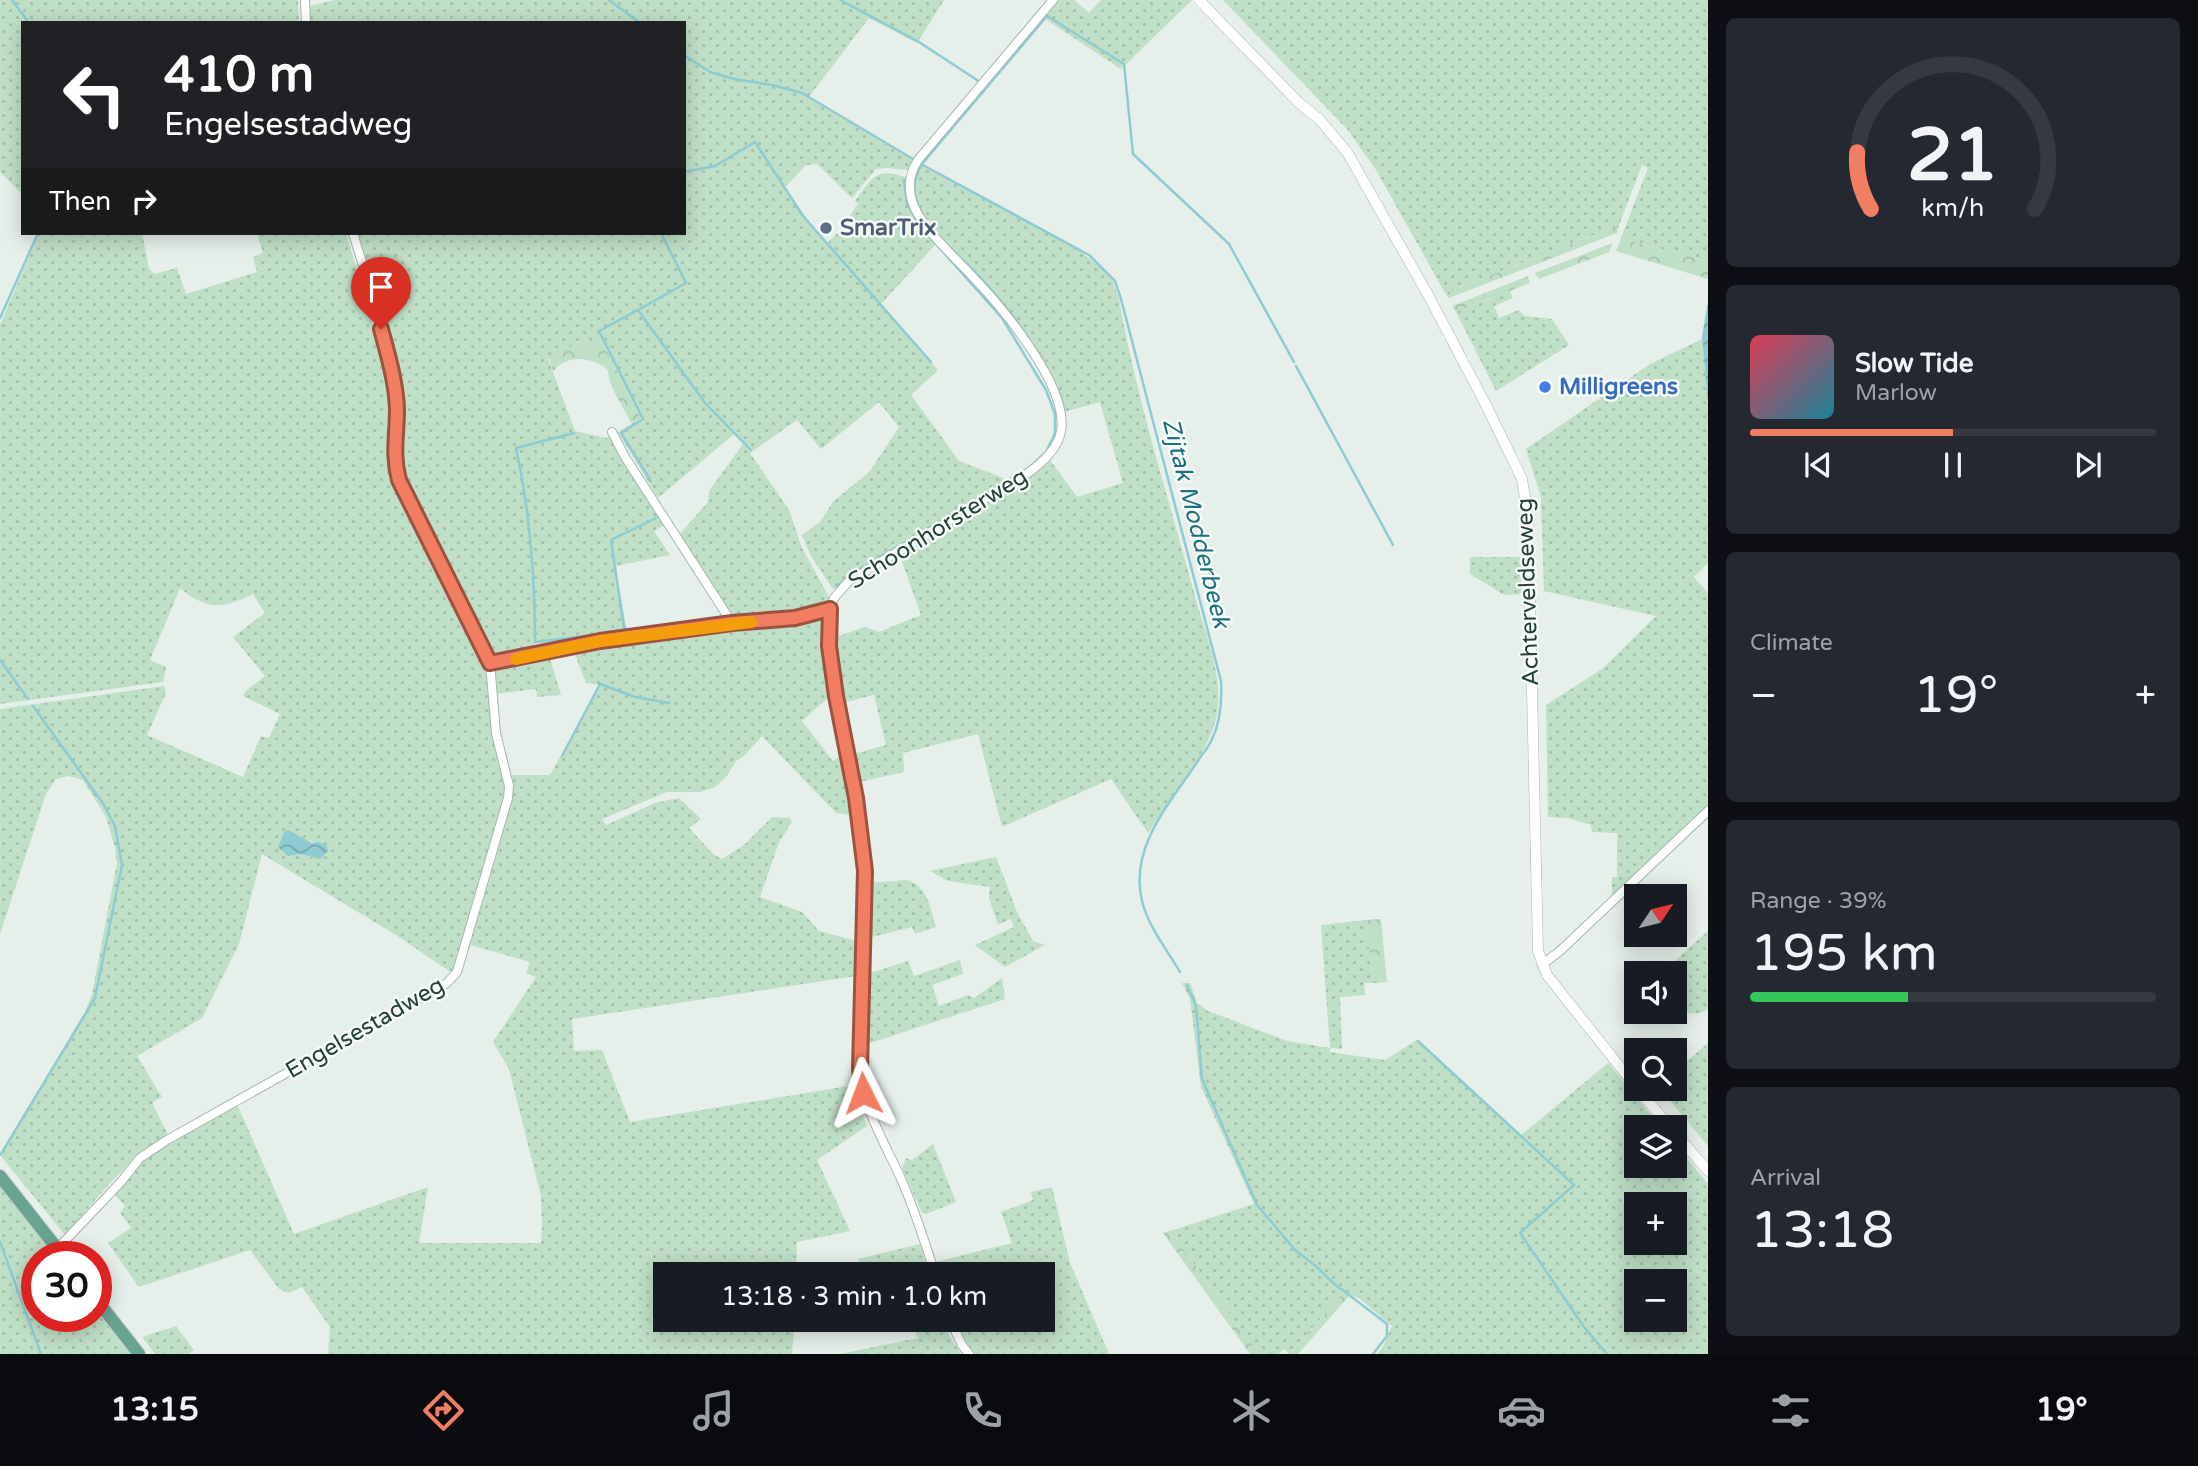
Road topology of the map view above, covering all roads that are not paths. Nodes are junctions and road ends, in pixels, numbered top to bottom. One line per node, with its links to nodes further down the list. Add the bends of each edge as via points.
1 (304, 0): 4 (street)
2 (1053, 0): 7 (street, Schoonhorsterweg, via 919,160 910,188 925,225 999,304 1043,370 1062,417 1058,440 1028,473 849,581)
3 (1199, 0): 11 (street, Achterveldseweg, via 1347,152 1427,293 1522,479 1528,516 1538,951)
4 (306, 21)
5 (354, 235): 9 (street, Engelsestadweg, via 395,387 394,460 399,480)
6 (612, 432): 8 (street)
7 (830, 609): 8 (street, via 795,618); 20 (street, Schoonhorsterweg, via 829,646 865,871 863,1093 919,1221)
8 (732, 623): 9 (street, via 600,641)
9 (490, 663): 19 (street, Engelsestadweg, via 508,798 457,972 447,983 140,1158)
10 (1708, 811): 11 (street)
11 (1542, 965): 12 (street, Achterveldseweg)
12 (1624, 1072)
13 (1648, 1101): 14 (street, Achterveldseweg)
14 (1660, 1115)
15 (1687, 1147): 16 (street)
16 (1708, 1171)
17 (0, 1177): 18 (main road)
18 (51, 1241)
19 (70, 1241)
20 (931, 1262)
21 (112, 1319): 23 (main road)
22 (956, 1332): 24 (street)
23 (139, 1354)
24 (970, 1354)

